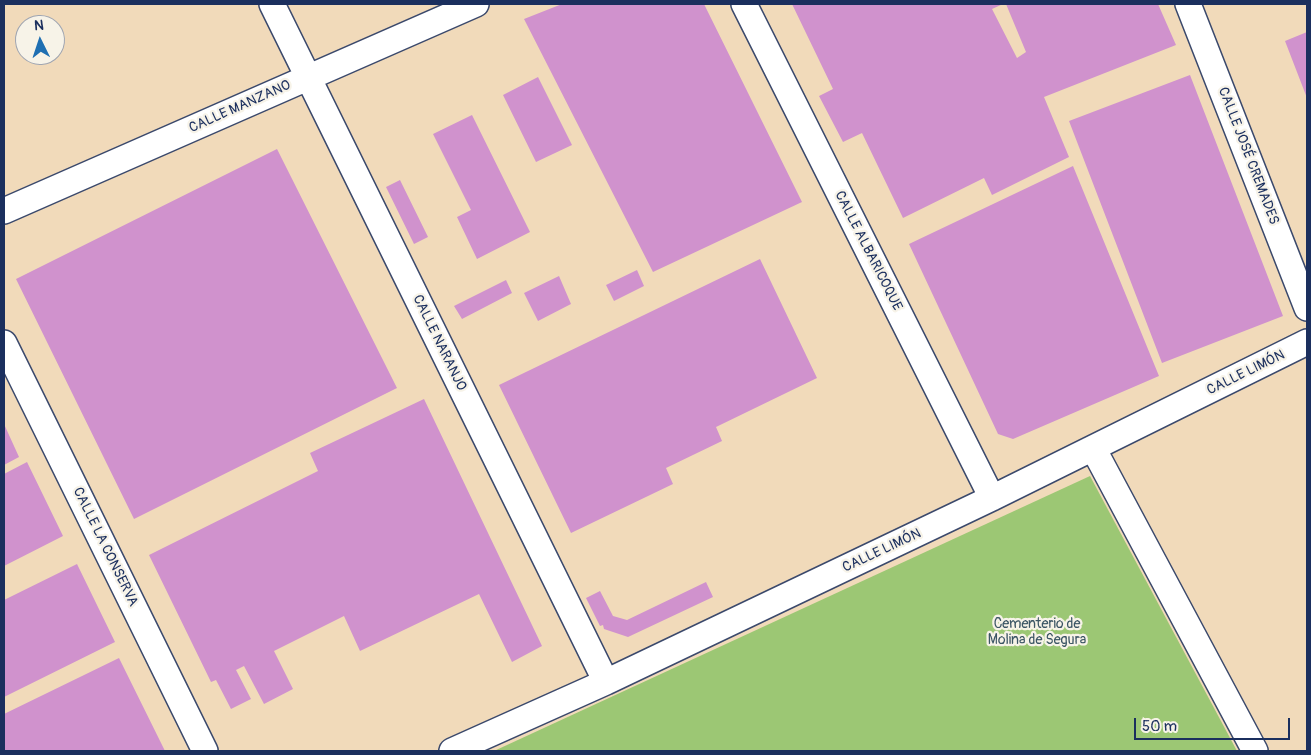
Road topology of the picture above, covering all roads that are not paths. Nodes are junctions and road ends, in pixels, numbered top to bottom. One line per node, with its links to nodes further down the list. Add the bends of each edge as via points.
1 (272, 4): 5 (street, CALLE NARANJO)
2 (476, 4): 5 (street, CALLE MANZANO)
3 (744, 4): 11 (street, CALLE ALBARICOQUE)
4 (1188, 4): 7 (street, CALLE JOSÉ CREMADES)
5 (308, 77): 6 (street, CALLE MANZANO); 12 (street, CALLE NARANJO)
6 (4, 211)
7 (1307, 308)
8 (1307, 342): 10 (street, CALLE LIMÓN)
9 (4, 343): 13 (street, CALLE LA CONSERVA)
10 (1093, 448): 11 (street, CALLE LIMÓN); 15 (street)
11 (992, 498): 12 (street, CALLE LIMÓN)
12 (606, 682): 14 (street, CALLE LIMÓN)
13 (205, 751)
14 (452, 751)
15 (1255, 751)

